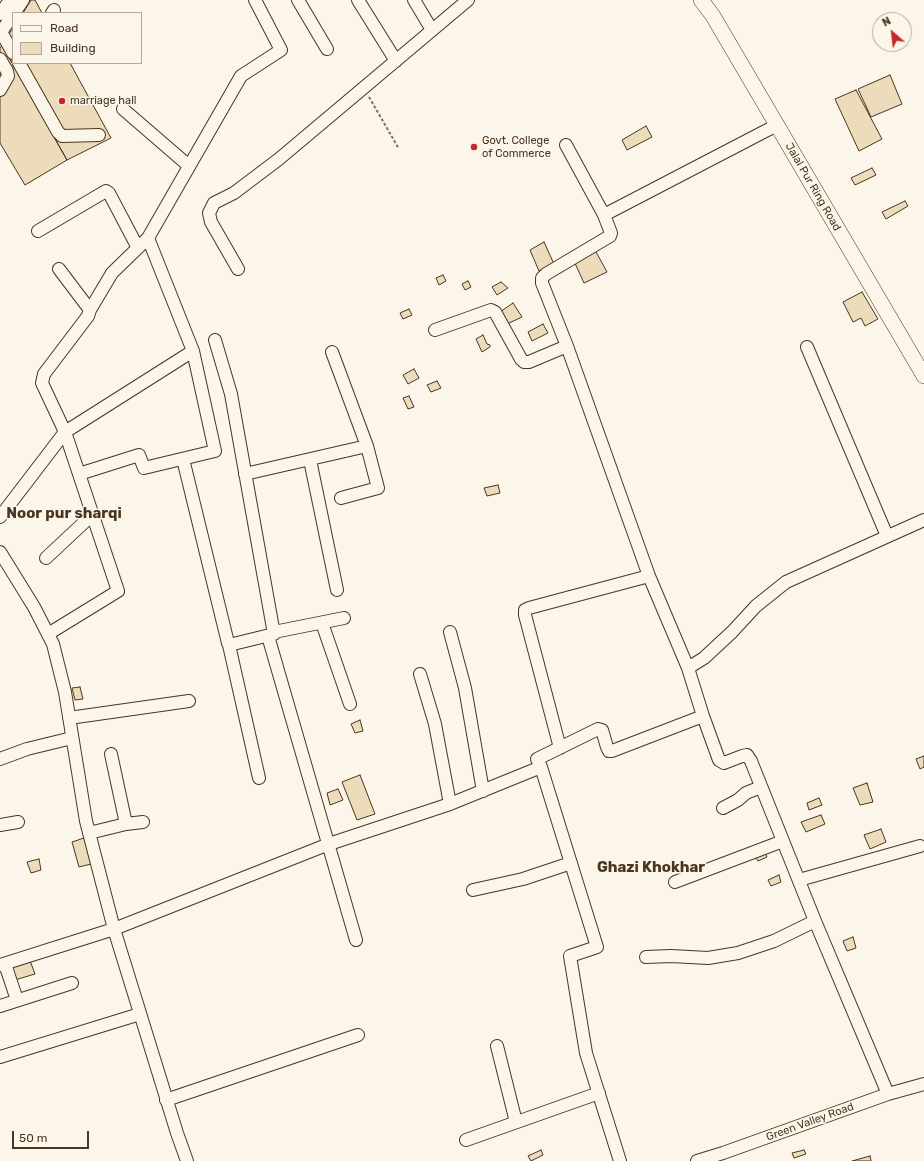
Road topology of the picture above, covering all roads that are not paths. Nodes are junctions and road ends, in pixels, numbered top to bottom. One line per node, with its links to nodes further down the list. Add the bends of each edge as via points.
1 (10, 0): 10 (street)
2 (23, 0): 9 (street)
3 (255, 0): 24 (street, via 281,50 241,76)
4 (298, 0): 14 (street)
5 (358, 0): 17 (street)
6 (414, 0): 12 (street)
7 (468, 0): 12 (street)
8 (701, 0): 21 (main road, Jalal Pur Ring Road)
9 (15, 12)
10 (0, 14)
11 (12, 17): 13 (street)
12 (432, 30): 17 (street)
13 (1, 33): 15 (street)
14 (327, 49)
15 (12, 51)
16 (0, 60): 19 (street, via 8,76)
17 (396, 60): 30 (street, via 279,159 234,193 214,203 210,213 211,222)
18 (20, 64): 22 (street, via 62,136)
19 (0, 90)
20 (124, 109): 24 (street)
21 (777, 125): 25 (street); 38 (main road, Jalal Pur Ring Road)
22 (99, 136)
23 (566, 145): 25 (street)
24 (189, 166): 27 (street)
25 (604, 214): 34 (street, via 610,236 542,278)
26 (38, 231): 28 (street, via 106,191)
27 (148, 238): 28 (street); 36 (street)
28 (138, 248): 31 (street, via 112,273)
29 (60, 269): 31 (street)
30 (238, 269)
31 (90, 310): 39 (street, via 42,378)
32 (435, 330): 34 (street, via 491,310 495,312 524,362)
33 (215, 340): 44 (street, via 231,394)
34 (566, 346): 52 (street)
35 (807, 347): 49 (street)
36 (193, 351): 39 (street); 41 (street, via 215,451)
37 (332, 352): 40 (street)
38 (924, 376)
39 (65, 432): 43 (street); 47 (street)
40 (366, 446): 42 (street); 45 (street, via 378,488)
41 (183, 459): 43 (street, via 144,468 139,455); 59 (street)
42 (310, 460): 44 (street); 53 (street)
43 (79, 474): 46 (street)
44 (245, 474): 58 (street)
45 (341, 498)
46 (93, 514): 51 (street); 57 (street, via 118,591)
47 (0, 517)
48 (924, 520): 49 (street)
49 (887, 536): 60 (street, via 786,582 756,606 704,658)
50 (0, 552): 57 (street, via 34,606)
51 (46, 558)
52 (649, 576): 60 (street); 67 (street, via 525,610)
53 (336, 590)
54 (344, 618): 55 (street)
55 (322, 623): 58 (street); 63 (street)
56 (450, 632): 73 (street, via 464,688)
57 (48, 634): 65 (street, via 54,644)
58 (271, 634): 59 (street); 82 (street)
59 (229, 645): 71 (street)
60 (688, 668): 64 (street)
61 (420, 674): 74 (street, via 435,724)
62 (188, 701): 65 (street)
63 (350, 704)
64 (703, 716): 67 (street, via 612,751 609,751 600,729); 72 (street, via 719,760 724,763 747,755)
65 (69, 718): 66 (street)
66 (72, 738): 69 (street, via 27,749); 80 (street)
67 (560, 748): 70 (street, via 537,759)
68 (111, 754): 78 (street)
69 (0, 759)
70 (541, 767): 73 (street); 84 (street)
71 (259, 778)
72 (761, 787): 75 (street, via 746,793); 81 (street)
73 (483, 791): 74 (street)
74 (450, 804): 82 (street)
75 (723, 808)
76 (18, 822): 79 (street)
77 (143, 822): 78 (street)
78 (126, 824): 80 (street)
79 (0, 825)
80 (89, 833): 89 (street)
81 (783, 841): 85 (street); 86 (street)
82 (329, 844): 89 (street); 90 (street)
83 (920, 846): 85 (street)
84 (571, 863): 87 (street, via 523,879); 101 (street, via 597,947 570,956 586,1053)
85 (799, 880): 88 (street)
86 (675, 882)
87 (473, 890)
88 (815, 921): 91 (street, via 774,941 738,953 708,958); 102 (street)
89 (114, 929): 92 (street); 96 (street)
90 (356, 940)
91 (646, 957)
92 (2, 965): 94 (street)
93 (72, 982): 94 (street)
94 (17, 1000): 95 (street)
95 (0, 1006)
96 (140, 1014): 99 (street); 103 (street)
97 (358, 1035): 103 (street)
98 (497, 1046): 104 (street)
99 (0, 1058)
100 (924, 1084): 102 (street, Green Valley Road)
101 (599, 1093): 104 (street); 107 (street)
102 (888, 1094): 108 (street, Green Valley Road)
103 (166, 1100): 106 (street)
104 (516, 1122): 105 (street)
105 (466, 1140)
106 (187, 1161)
107 (620, 1161)
108 (697, 1161)

